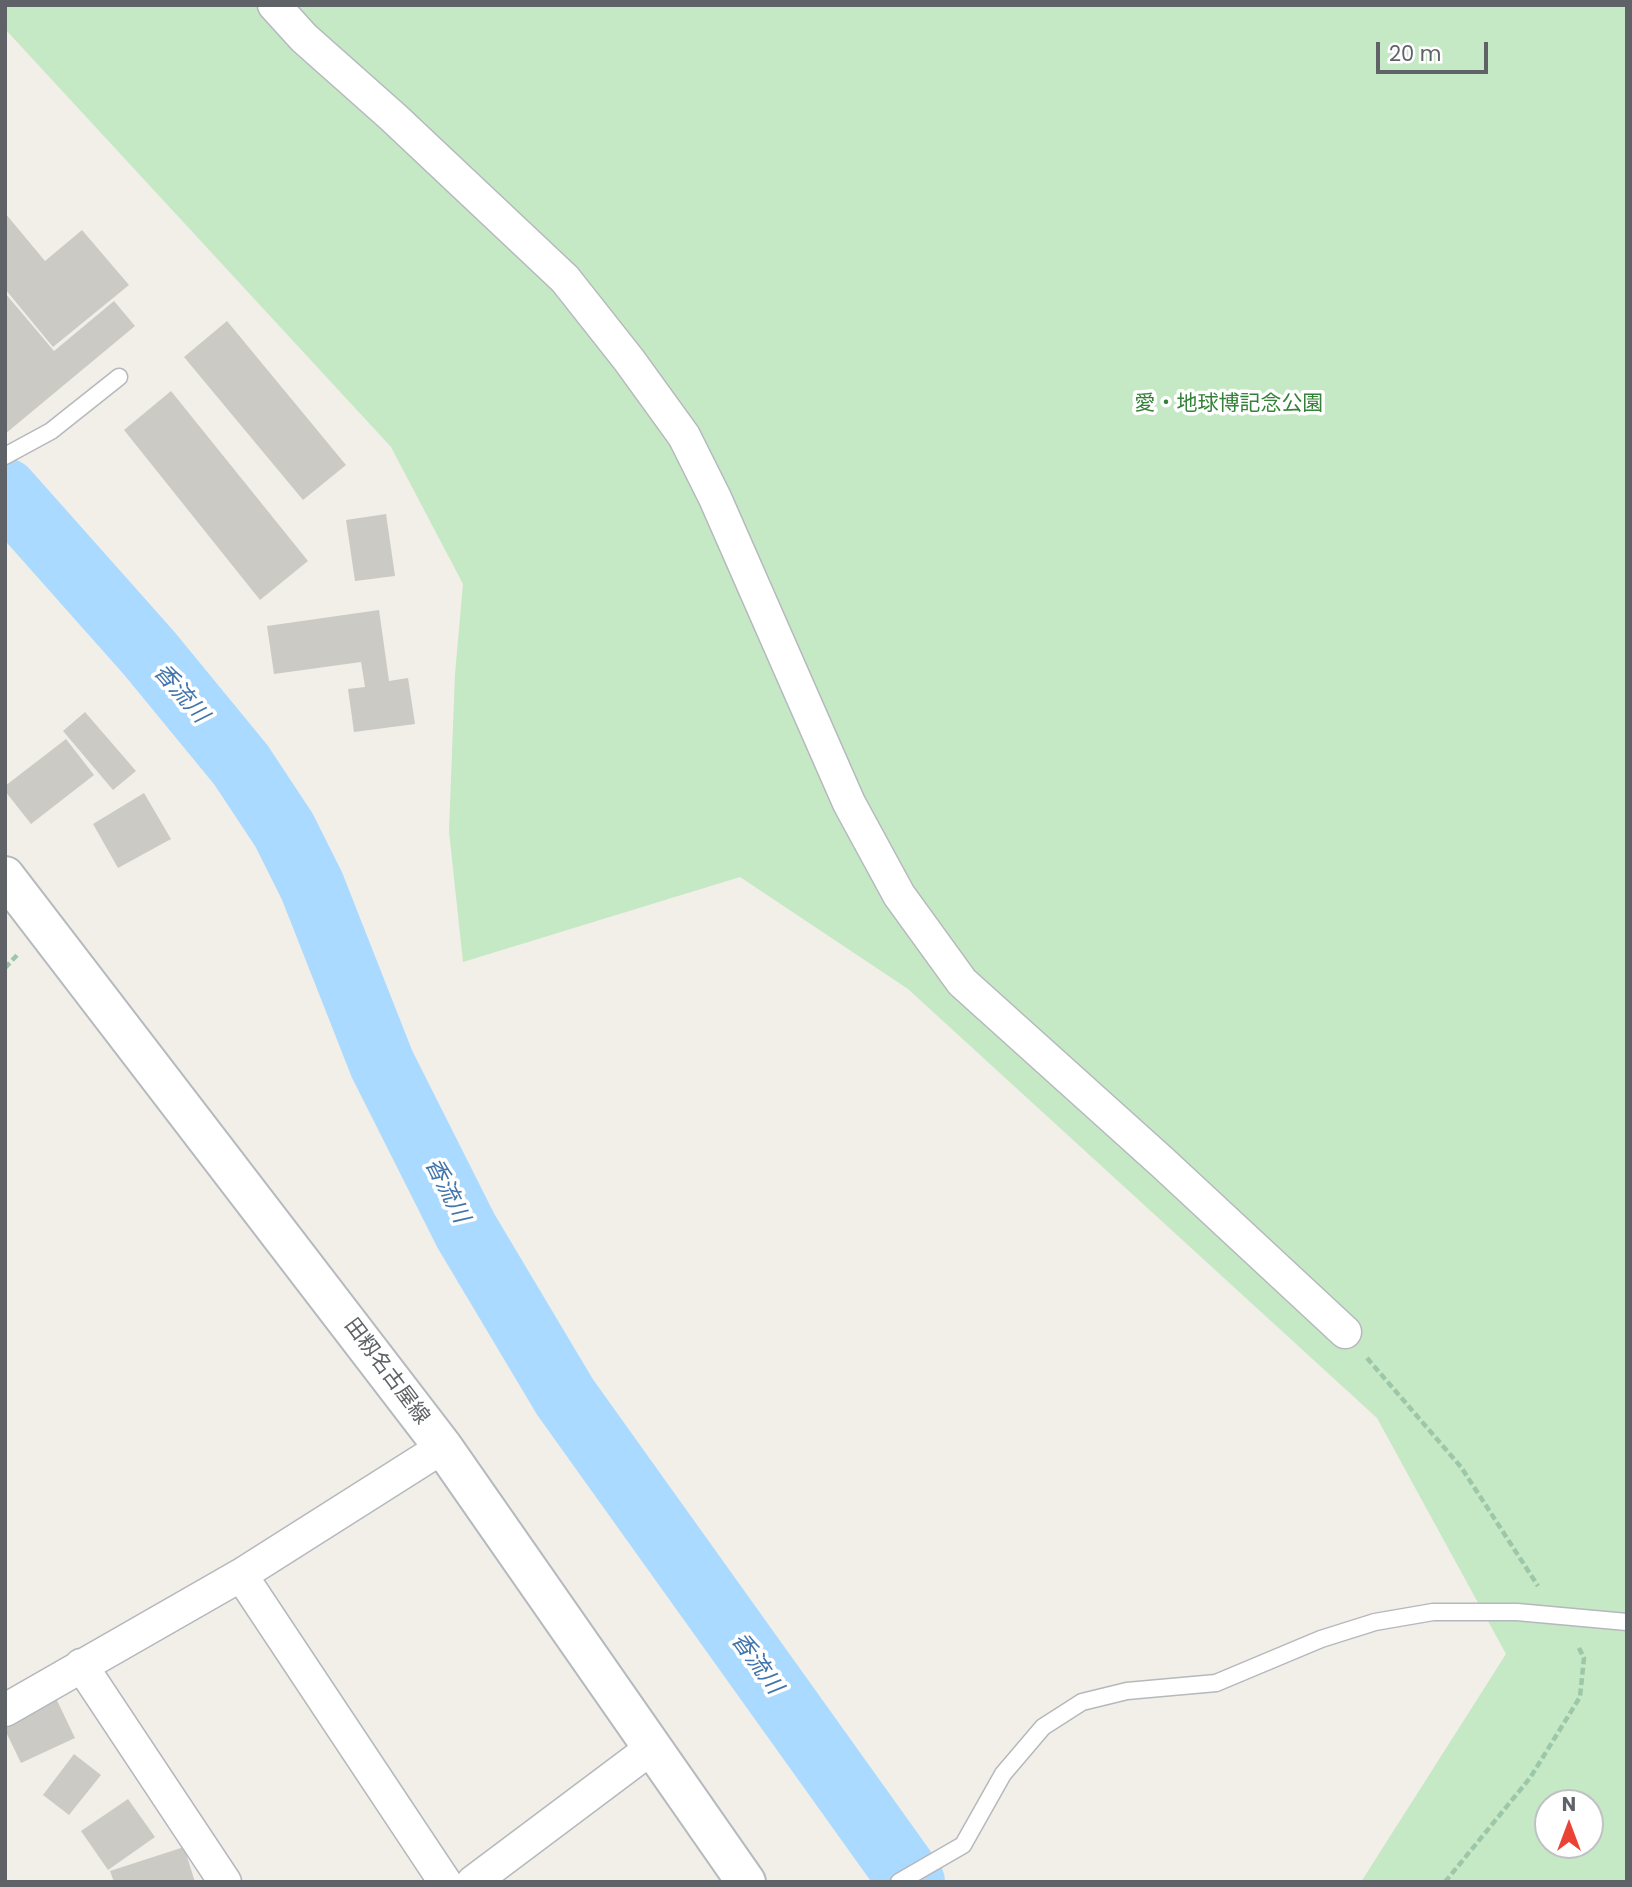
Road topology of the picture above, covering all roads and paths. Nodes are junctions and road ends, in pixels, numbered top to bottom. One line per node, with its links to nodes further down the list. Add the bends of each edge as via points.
1 (274, 5): 5 (street, via 565,279 684,436 849,803 898,895 962,982)
2 (119, 377): 3 (lane, via 51,431)
3 (5, 456)
4 (5, 876): 6 (main road, 田籾名古屋線)
5 (1345, 1332)
6 (443, 1447): 7 (street); 11 (main road, 田籾名古屋線)
7 (241, 1575): 9 (street); 13 (street)
8 (1627, 1622): 16 (lane, via 1517,1612 1433,1612 1375,1622 1321,1639 1216,1683 1127,1691 1082,1702 1043,1727 1003,1774 963,1845)
9 (81, 1665): 10 (street); 12 (street)
10 (5, 1710)
11 (653, 1748): 14 (street); 15 (main road, 田籾名古屋線)
12 (225, 1882)
13 (445, 1882)
14 (473, 1882)
15 (746, 1882)
16 (899, 1882)

